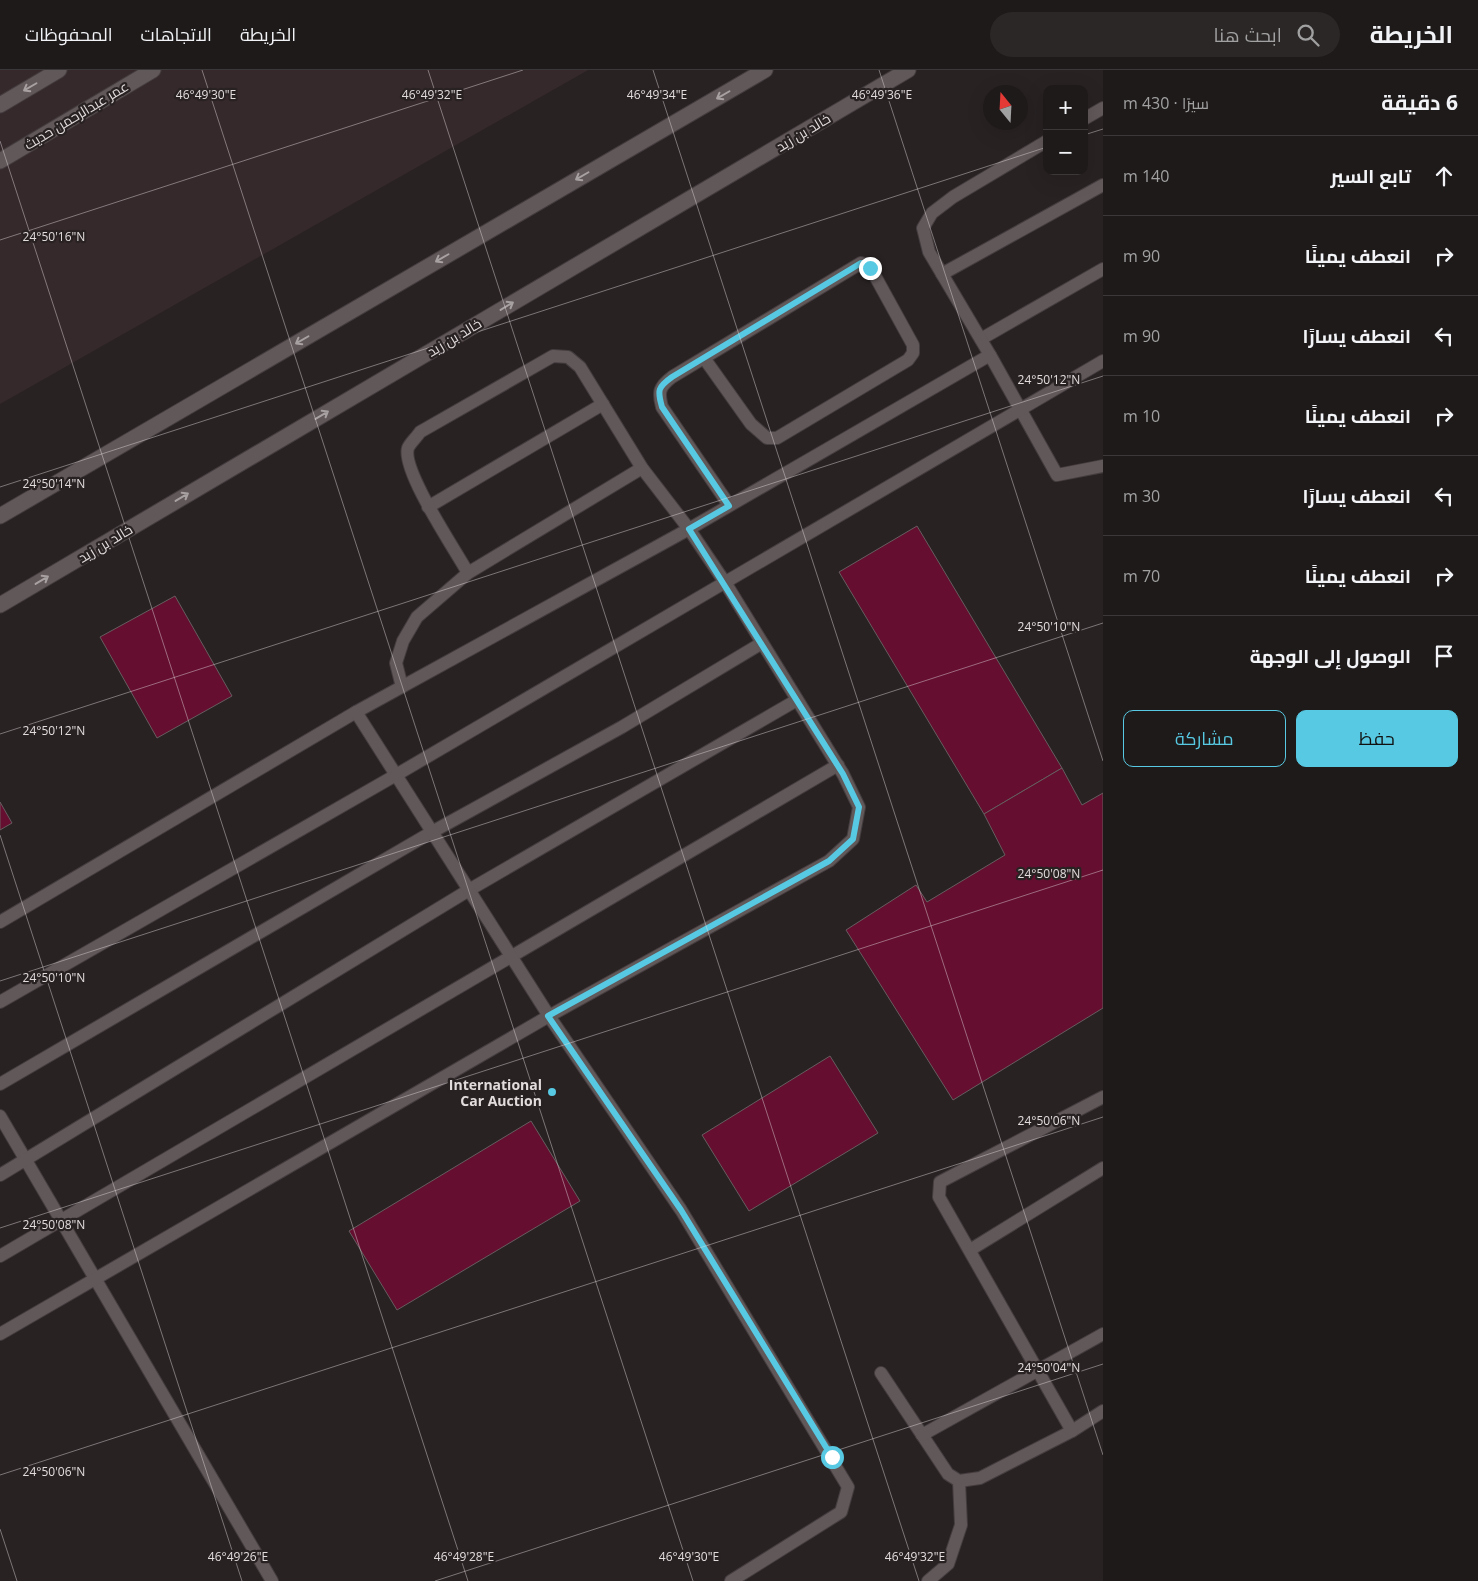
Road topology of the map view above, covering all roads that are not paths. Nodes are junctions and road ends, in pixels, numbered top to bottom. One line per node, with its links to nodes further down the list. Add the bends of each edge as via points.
1 (59, 70): 5 (street, one-way to 5)
2 (153, 70): 9 (street, عمر عبدالرحمن حديث)
3 (765, 70): 23 (street, one-way to 23)
4 (908, 70): 27 (street, خالد بن زيد, one-way to 4)
5 (0, 105)
6 (1103, 108): 7 (lane)
7 (1088, 117)
8 (1043, 143): 12 (lane, via 932,213 923,228 929,252)
9 (0, 161)
10 (1103, 185): 12 (lane)
11 (1103, 269): 13 (lane)
12 (942, 274): 13 (lane)
13 (981, 339): 14 (lane)
14 (990, 355): 18 (lane); 21 (lane)
15 (704, 358): 15 (lane, via 861,263 869,265 913,345 913,353 908,360 777,438 767,438 751,424); 21 (lane, via 662,384 658,394 662,407)
16 (1103, 361): 18 (lane)
17 (603, 404): 20 (lane); 22 (lane); 22 (lane, via 580,367 568,357 553,356 420,432 408,448 408,454)
18 (1020, 410): 19 (lane, via 1057,475); 26 (lane)
19 (1103, 466)
20 (642, 468): 24 (lane); 25 (lane)
21 (729, 506): 24 (lane)
22 (428, 507): 25 (lane)
23 (0, 516)
24 (689, 529): 26 (lane); 29 (lane)
25 (468, 572): 29 (lane, via 417,618 396,663)
26 (726, 584): 28 (lane); 33 (lane)
27 (0, 605)
28 (762, 643): 30 (lane); 34 (lane, via 622,727)
29 (402, 687): 31 (lane)
30 (797, 700): 32 (lane); 35 (lane)
31 (356, 712): 33 (lane); 36 (lane)
32 (838, 765): 37 (lane); 39 (lane, via 859,807 853,839 829,861)
33 (396, 775): 34 (lane); 38 (lane)
34 (432, 832): 35 (lane); 40 (lane)
35 (469, 890): 37 (lane); 43 (lane)
36 (0, 922)
37 (511, 958): 39 (lane); 46 (lane)
38 (0, 1002)
39 (548, 1016): 49 (lane); 59 (lane, via 681,1210 848,1487 841,1512)
40 (0, 1084)
41 (1103, 1097): 47 (lane, via 940,1182 939,1197)
42 (0, 1116): 43 (lane)
43 (26, 1160): 45 (lane); 46 (lane)
44 (1103, 1168): 47 (lane)
45 (0, 1175)
46 (62, 1220): 48 (lane); 49 (lane)
47 (970, 1250): 52 (lane)
48 (0, 1256)
49 (96, 1278): 50 (lane); 58 (lane)
50 (0, 1334)
51 (1103, 1334): 52 (lane)
52 (1038, 1371): 55 (lane); 56 (lane)
53 (881, 1373): 56 (lane)
54 (1103, 1411): 55 (lane)
55 (1072, 1431): 57 (lane, via 980,1478)
56 (922, 1435): 57 (lane, via 948,1474)
57 (959, 1481): 60 (lane, via 961,1525 948,1564)
58 (272, 1581)
59 (732, 1581)
60 (928, 1581)

